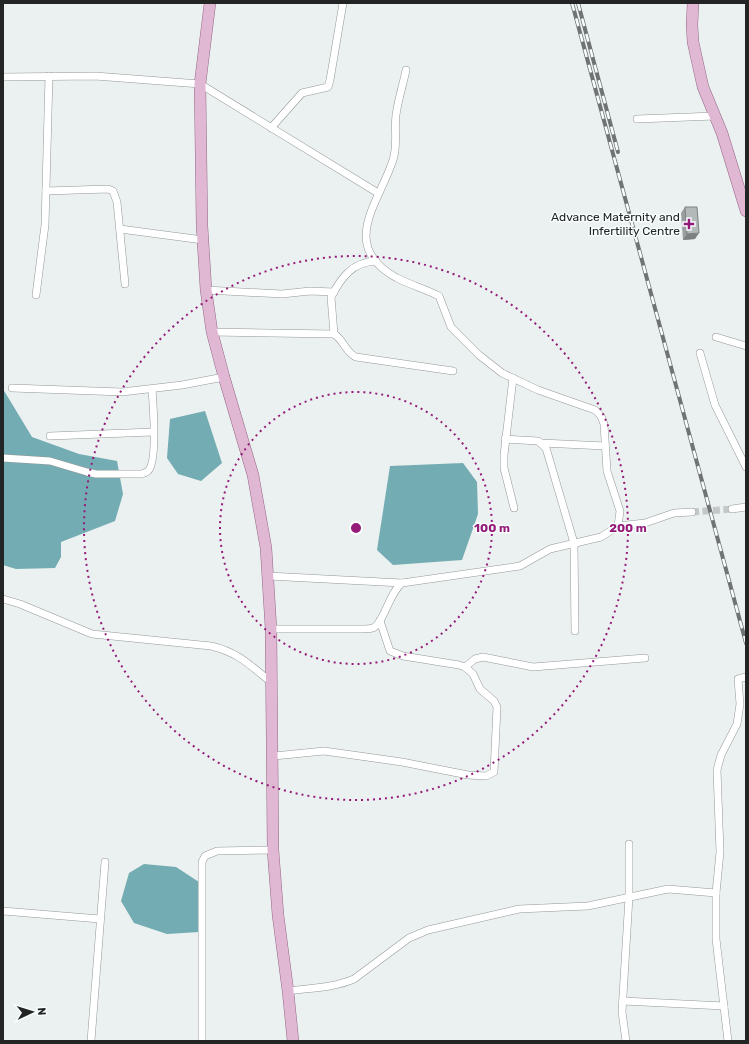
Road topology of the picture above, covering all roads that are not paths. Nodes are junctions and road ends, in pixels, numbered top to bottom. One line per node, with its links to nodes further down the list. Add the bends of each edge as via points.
1 (210, 3): 7 (main road)
2 (343, 3): 10 (street, via 328,87 302,94)
3 (693, 3): 8 (main road, via 694,47 703,87)
4 (406, 70): 12 (street, via 396,115 396,150)
5 (48, 76): 6 (street); 7 (street, via 95,76); 11 (street)
6 (3, 77)
7 (200, 84): 10 (street); 15 (main road)
8 (715, 116): 9 (street); 13 (main road)
9 (637, 119)
10 (272, 128): 12 (street)
11 (46, 191): 14 (street, via 113,191); 20 (street, via 45,225)
12 (378, 193): 16 (street, via 366,223 369,252)
13 (746, 211)
14 (120, 229): 15 (street); 17 (street)
15 (203, 240): 18 (main road)
16 (376, 261): 19 (street, via 356,266 343,277); 28 (street, via 398,278 439,296 445,314 459,336 491,364)
17 (125, 284)
18 (206, 290): 19 (street, via 282,294); 21 (main road)
19 (334, 292): 22 (street, via 331,297)
20 (36, 296)
21 (212, 332): 22 (street); 27 (main road)
22 (334, 334): 26 (street, via 351,355 360,359)
23 (716, 338): 24 (street)
24 (746, 346)
25 (700, 353): 37 (street, via 715,405)
26 (453, 371)
27 (224, 378): 30 (street); 44 (main road, via 253,475)
28 (513, 378): 33 (street); 35 (street, via 567,402 595,410 604,424)
29 (12, 388): 30 (street, via 92,392)
30 (152, 389): 31 (street)
31 (153, 432): 32 (street); 36 (street, via 152,464 148,471 142,474 96,474 50,461)
32 (50, 436)
33 (505, 439): 34 (street); 38 (street, via 504,468)
34 (542, 443): 35 (street); 43 (street, via 548,455)
35 (605, 446): 42 (street, via 607,471 620,511)
36 (3, 458)
37 (746, 467)
38 (514, 508)
39 (746, 508): 40 (street)
40 (732, 509)
41 (692, 512): 42 (street, via 674,513 645,523)
42 (618, 526): 43 (street, via 601,537)
43 (574, 543): 45 (street, via 550,549 520,566); 49 (street)
44 (268, 576): 45 (street); 48 (main road)
45 (402, 583): 47 (street, via 393,593)
46 (3, 599): 53 (street, via 92,634 226,649 235,653)
47 (380, 621): 48 (street, via 374,628 361,629); 51 (street, via 387,646 394,654)
48 (271, 629): 53 (main road)
49 (574, 631)
50 (645, 658): 51 (street, via 533,667 483,657)
51 (465, 666): 54 (street, via 473,674 480,689 497,707 495,766 491,775 468,775 402,762 324,752 308,751)
52 (746, 677): 58 (street, via 738,680 740,704 737,724 717,770 720,852)
53 (272, 683): 54 (main road)
54 (274, 756): 56 (main road)
55 (629, 844): 59 (street)
56 (273, 850): 62 (main road); 66 (street, via 217,852 205,856 202,862)
57 (105, 862): 61 (street)
58 (716, 893): 59 (street, via 668,889); 64 (street, via 716,939)
59 (629, 897): 62 (street, via 572,908 519,909 428,930 408,938 354,979 338,985); 63 (street)
60 (3, 911): 61 (street)
61 (100, 919): 65 (street)
62 (288, 991): 67 (main road)
63 (623, 1001): 64 (street); 68 (street)
64 (724, 1006): 69 (street)
65 (91, 1041)
66 (202, 1041)
67 (293, 1041)
68 (626, 1041)
69 (728, 1041)

